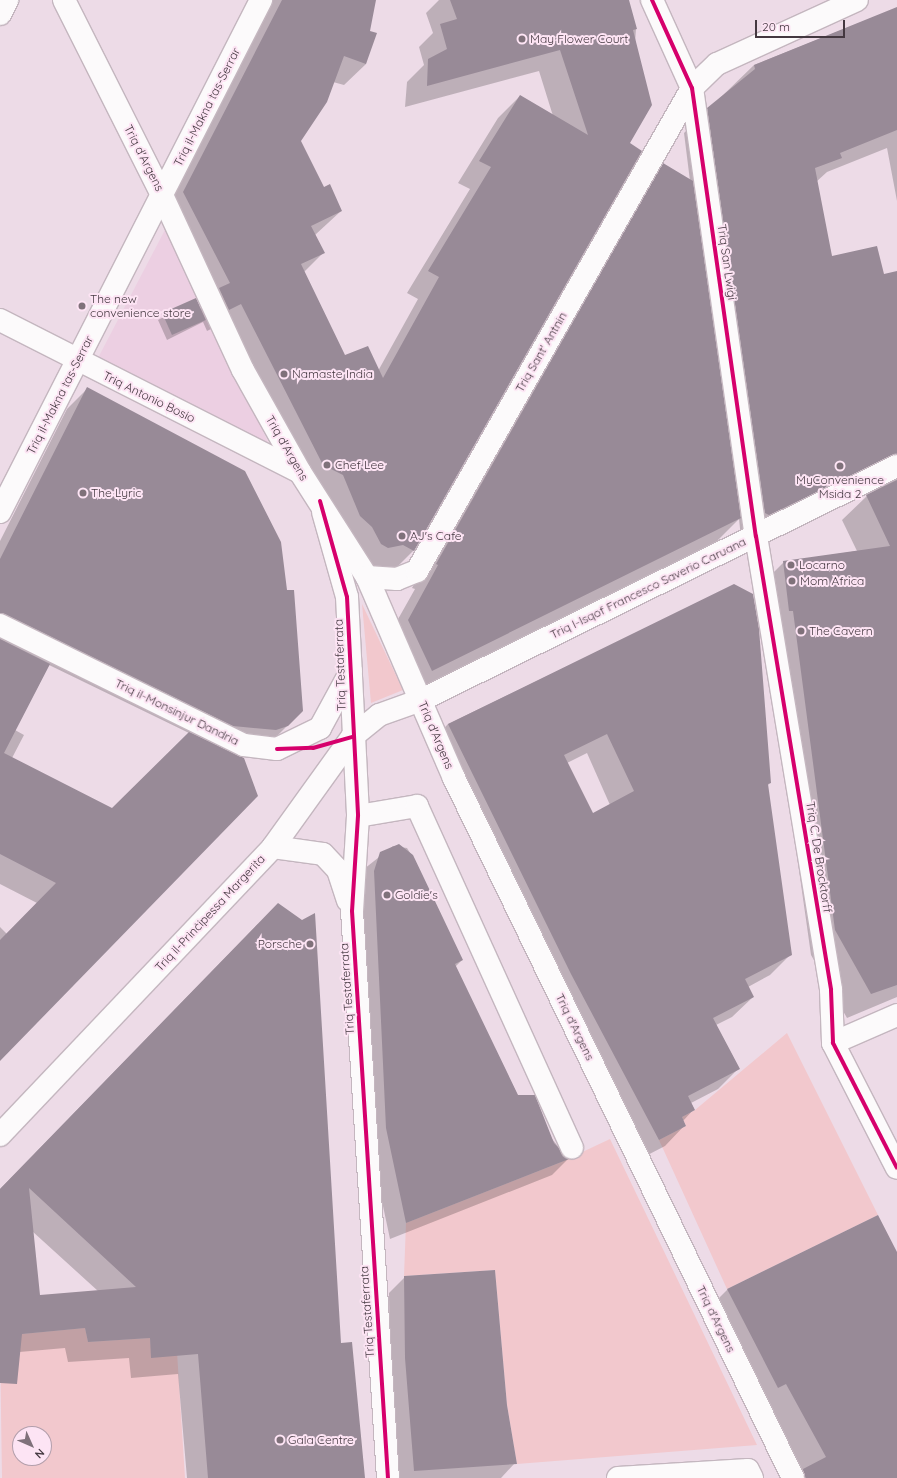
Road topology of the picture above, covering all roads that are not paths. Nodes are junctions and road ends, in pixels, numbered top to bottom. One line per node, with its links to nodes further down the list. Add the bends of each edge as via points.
1 (7, 0): 6 (street)
2 (64, 0): 8 (street, Triq d'Argens)
3 (261, 0): 8 (street, Triq il-Makna tas-Serrar)
4 (652, 0): 7 (street, Triq San Lwiġi)
5 (857, 0): 7 (street, Triq Sant' Antnin, via 717,64)
6 (0, 14)
7 (692, 88): 15 (street, Triq San Lwiġi); 16 (street, Triq Sant' Antnin, via 416,570 397,579)
8 (162, 195): 10 (street, Triq il-Makna tas-Serrar); 12 (street, Triq d'Argens, via 243,370)
9 (0, 320): 10 (street, Triq Antonio Bosio)
10 (77, 362): 12 (street, Triq Antonio Bosio); 14 (street, Triq il-Makna tas-Serrar)
11 (897, 466): 15 (street, Triq l-Isqof Francesco Saverio Caruana)
12 (300, 472): 13 (street, Triq d'Argens)
13 (320, 501): 16 (street, Triq d'Argens); 18 (street, Triq Testaferrata, via 347,597)
14 (0, 512)
15 (756, 536): 19 (street, Triq l-Isqof Francesco Saverio Caruana); 25 (street, Triq C. De Brocktorff, via 831,990)
16 (367, 577): 19 (street, Triq d'Argens)
17 (0, 625): 18 (street, Triq il-Monsinjur Dandria, via 244,745 277,749 320,728)
18 (351, 670): 20 (street, Triq Testaferrata)
19 (421, 700): 20 (street, Triq il-Prinċipessa Margerita, via 379,715); 32 (street, Triq d'Argens, via 454,778)
20 (352, 737): 21 (street, Triq Testaferrata); 22 (street, Triq il-Prinċipessa Margerita)
21 (358, 816): 23 (street, Triq Testaferrata); 27 (street, via 417,806)
22 (273, 847): 23 (street, Triq Testaferrata, via 323,854 338,870); 26 (street, Triq il-Prinċipessa Margerita)
23 (352, 910): 29 (street, Triq Testaferrata)
24 (897, 1015): 25 (street)
25 (833, 1043): 28 (street, Triq C. De Brocktorff)
26 (0, 1135)
27 (572, 1147)
28 (897, 1168)
29 (388, 1478)
30 (618, 1478): 31 (street, via 748,1470)
31 (752, 1478)
32 (794, 1478)

